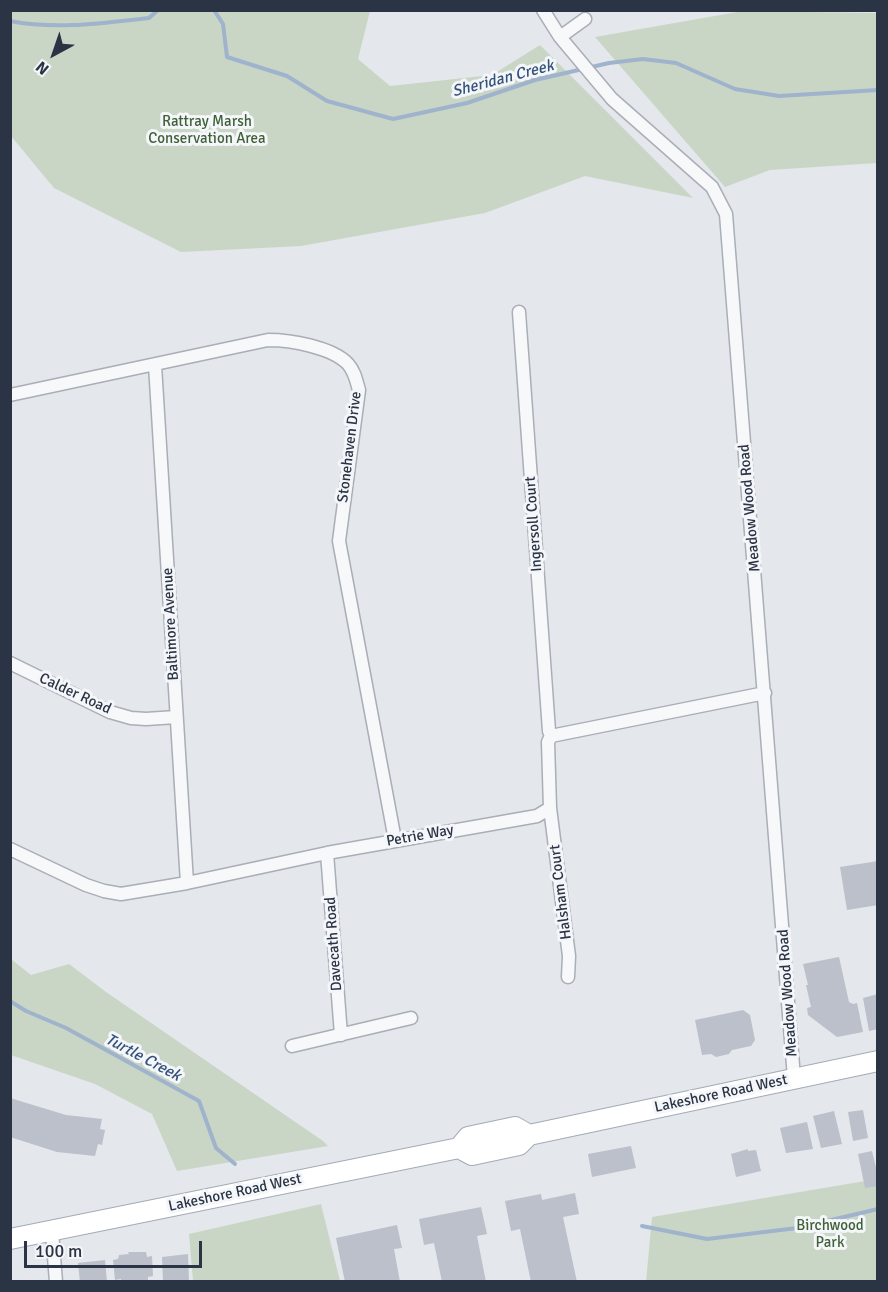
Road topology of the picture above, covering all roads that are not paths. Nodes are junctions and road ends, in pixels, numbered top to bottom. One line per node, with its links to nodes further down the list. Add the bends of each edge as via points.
1 (543, 10): 3 (street, Meadow Wood Road)
2 (585, 19): 3 (street)
3 (560, 38): 8 (street, Meadow Wood Road, via 603,88 712,187 726,214)
4 (519, 312): 10 (street, Ingersoll Court)
5 (155, 365): 6 (street, Stonehaven Drive); 9 (street, Baltimore Avenue); 12 (street, Stonehaven Drive, via 268,339 301,342 336,356 355,375 359,390 339,541)
6 (10, 395)
7 (10, 663): 9 (street, Calder Road, via 110,712 131,718)
8 (765, 693): 10 (street); 21 (street, Meadow Wood Road)
9 (176, 717): 15 (street, Baltimore Avenue)
10 (551, 736): 11 (street)
11 (550, 808): 12 (street, Petrie Way, via 537,816); 16 (street, Halsham Court, via 569,956)
12 (395, 840): 14 (street, Petrie Way)
13 (10, 849): 15 (street, Petrie Way, via 104,891 120,894)
14 (327, 853): 15 (street, Petrie Way); 18 (street, Davecath Road)
15 (187, 883)
16 (568, 977)
17 (411, 1018): 18 (street)
18 (341, 1035): 19 (street)
19 (292, 1046)
20 (878, 1061): 21 (main road, Lakeshore Road West)
21 (794, 1078): 22 (main road, Lakeshore Road West, via 528,1135 519,1145 472,1155 459,1148)
22 (52, 1231): 23 (main road, Lakeshore Road West); 24 (street)
23 (10, 1239)
24 (56, 1281)

